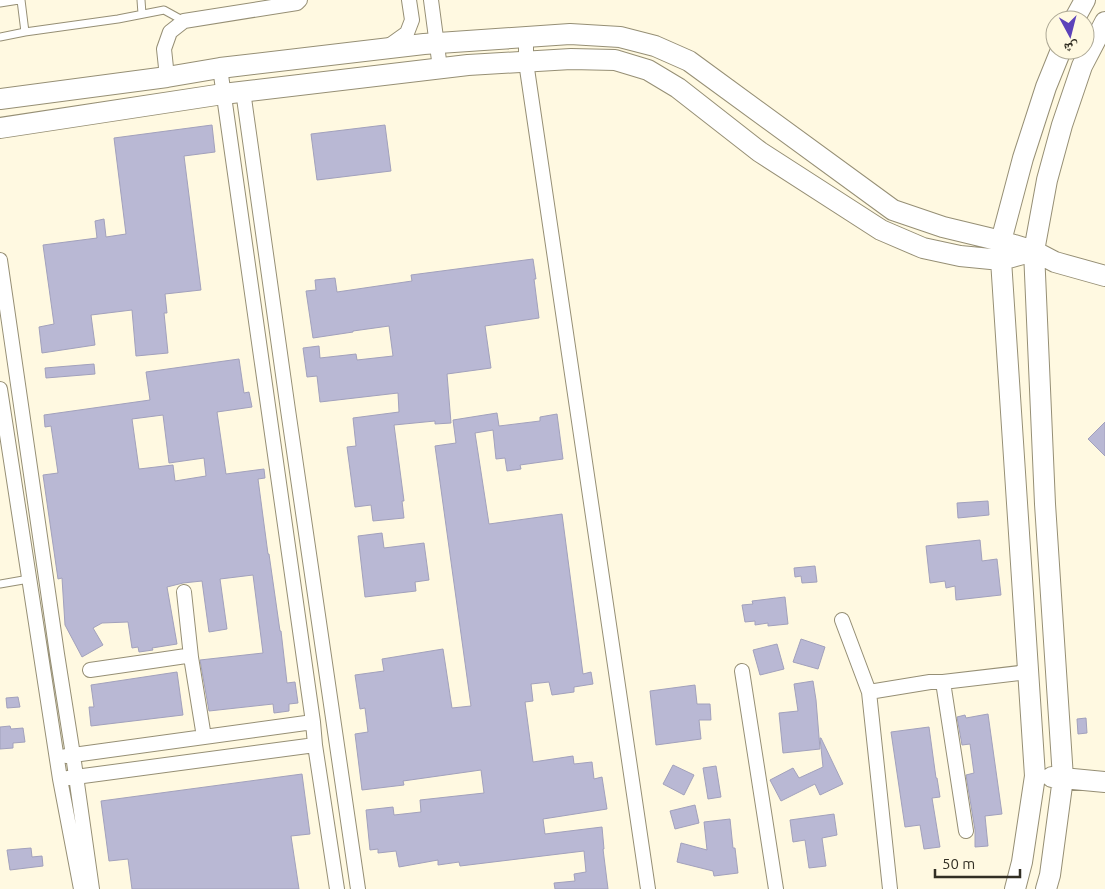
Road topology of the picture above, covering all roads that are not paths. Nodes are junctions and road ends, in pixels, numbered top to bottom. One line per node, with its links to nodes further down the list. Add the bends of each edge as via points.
1 (20, 0): 6 (lane); 10 (lane)
2 (142, 0): 7 (lane)
3 (300, 0): 8 (street)
4 (409, 0): 14 (street, via 412,20 407,32)
5 (431, 0): 13 (street)
6 (0, 3)
7 (142, 14): 8 (lane, via 164,10); 10 (lane)
8 (184, 20): 19 (street, via 170,32 164,49)
9 (1105, 22): 25 (street, via 1082,66 1062,125 1047,180)
10 (24, 32): 11 (lane)
11 (0, 37)
12 (526, 37): 13 (street); 16 (street); 24 (street, via 570,34 620,37 655,46 689,61 893,210)
13 (437, 43): 14 (street); 18 (street)
14 (385, 49): 17 (street)
15 (1057, 60): 24 (street, via 1023,158)
16 (526, 62): 18 (street); 24 (street, via 615,60 648,70 678,88 760,152 881,230 923,248 960,256); 54 (street)
17 (220, 68): 19 (street); 21 (street)
18 (440, 68): 20 (street)
19 (166, 77): 22 (street)
20 (243, 91): 21 (street); 53 (street)
21 (223, 94): 23 (street); 39 (street)
22 (0, 99)
23 (0, 128)
24 (1001, 250): 25 (street); 36 (street)
25 (1034, 251): 27 (street, via 1055,262); 46 (street, via 1045,504)
26 (0, 260): 42 (street)
27 (1105, 276)
28 (0, 389): 29 (street)
29 (30, 580): 30 (lane); 43 (street)
30 (0, 584)
31 (184, 592): 33 (street)
32 (842, 620): 38 (street)
33 (191, 657): 34 (street); 40 (street)
34 (90, 670)
35 (742, 670): 55 (street)
36 (1028, 672): 37 (street); 44 (street)
37 (943, 682): 38 (street); 49 (street)
38 (869, 692): 56 (street)
39 (313, 722): 40 (street); 41 (street)
40 (204, 737): 42 (street)
41 (315, 745): 45 (street); 52 (street)
42 (73, 755): 43 (street); 45 (street)
43 (57, 757): 47 (street)
44 (1035, 776): 46 (street); 57 (street, via 1022,862)
45 (77, 777): 47 (street); 51 (street)
46 (1063, 778): 48 (street); 58 (street)
47 (60, 779): 50 (street)
48 (1105, 782)
49 (966, 831)
50 (81, 889)
51 (92, 889)
52 (336, 889)
53 (358, 889)
54 (648, 889)
55 (776, 889)
56 (890, 889)
57 (1014, 889)
58 (1046, 889)

